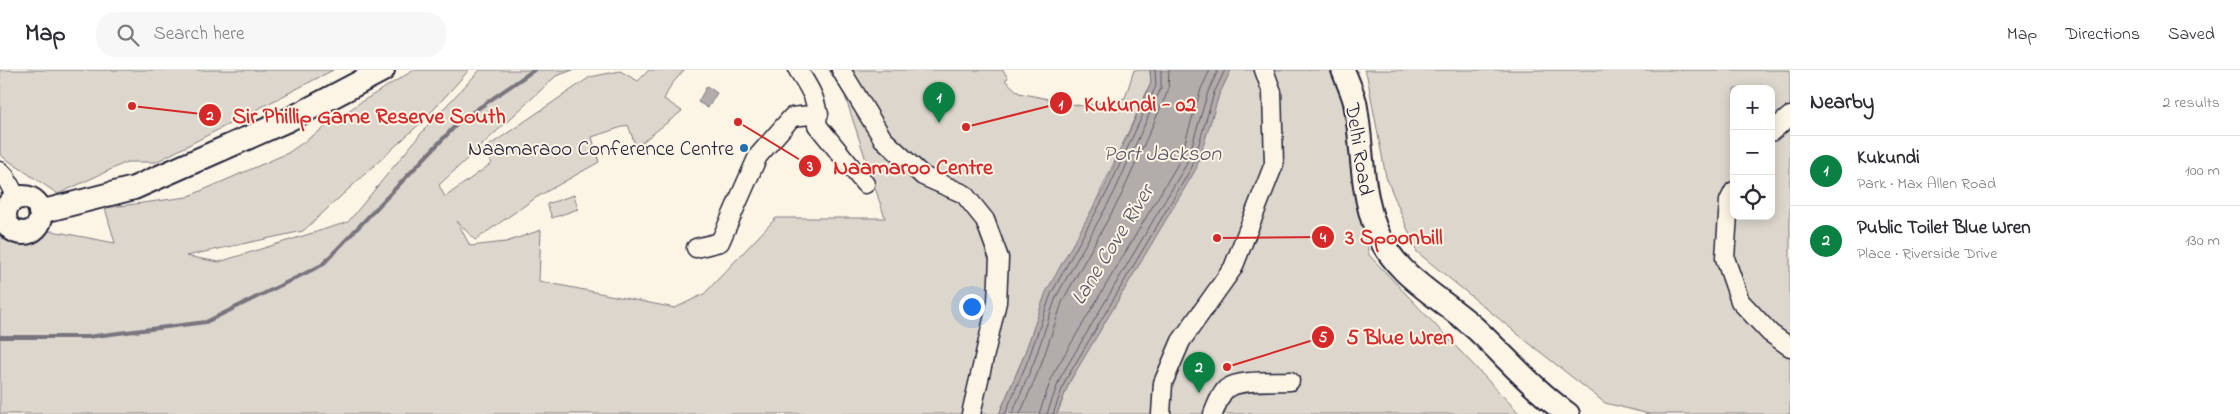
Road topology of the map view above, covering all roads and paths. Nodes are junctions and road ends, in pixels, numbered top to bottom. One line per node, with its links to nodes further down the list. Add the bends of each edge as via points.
1 (383, 70): 13 (main road, via 288,120 134,188)
2 (798, 70): 6 (street, via 812,92)
3 (842, 70): 18 (street, via 883,139 923,176 964,194 986,220 999,258 997,302)
4 (1264, 70): 19 (street, via 1272,92 1274,164 1233,268 1180,341 1162,382)
5 (1343, 70): 21 (main road, Delhi Road, via 1354,100 1366,187 1376,229 1396,263 1415,282 1475,328)
6 (818, 114): 10 (street, via 818,125); 15 (street, via 792,117 758,156 720,242)
7 (1790, 116): 8 (street)
8 (1773, 130)
9 (0, 170): 11 (street)
10 (865, 184)
11 (17, 199): 13 (main road, via 32,200); 14 (main road, via 8,205)
12 (1730, 199): 16 (street, via 1725,258 1740,301 1770,333)
13 (40, 212): 14 (main road, via 35,228 24,233 13,230)
14 (3, 221)
15 (696, 248)
16 (1790, 347)
17 (1290, 381): 20 (street, via 1239,383 1223,393)
18 (971, 414)
19 (1161, 414)
20 (1214, 414)
21 (1568, 414)

